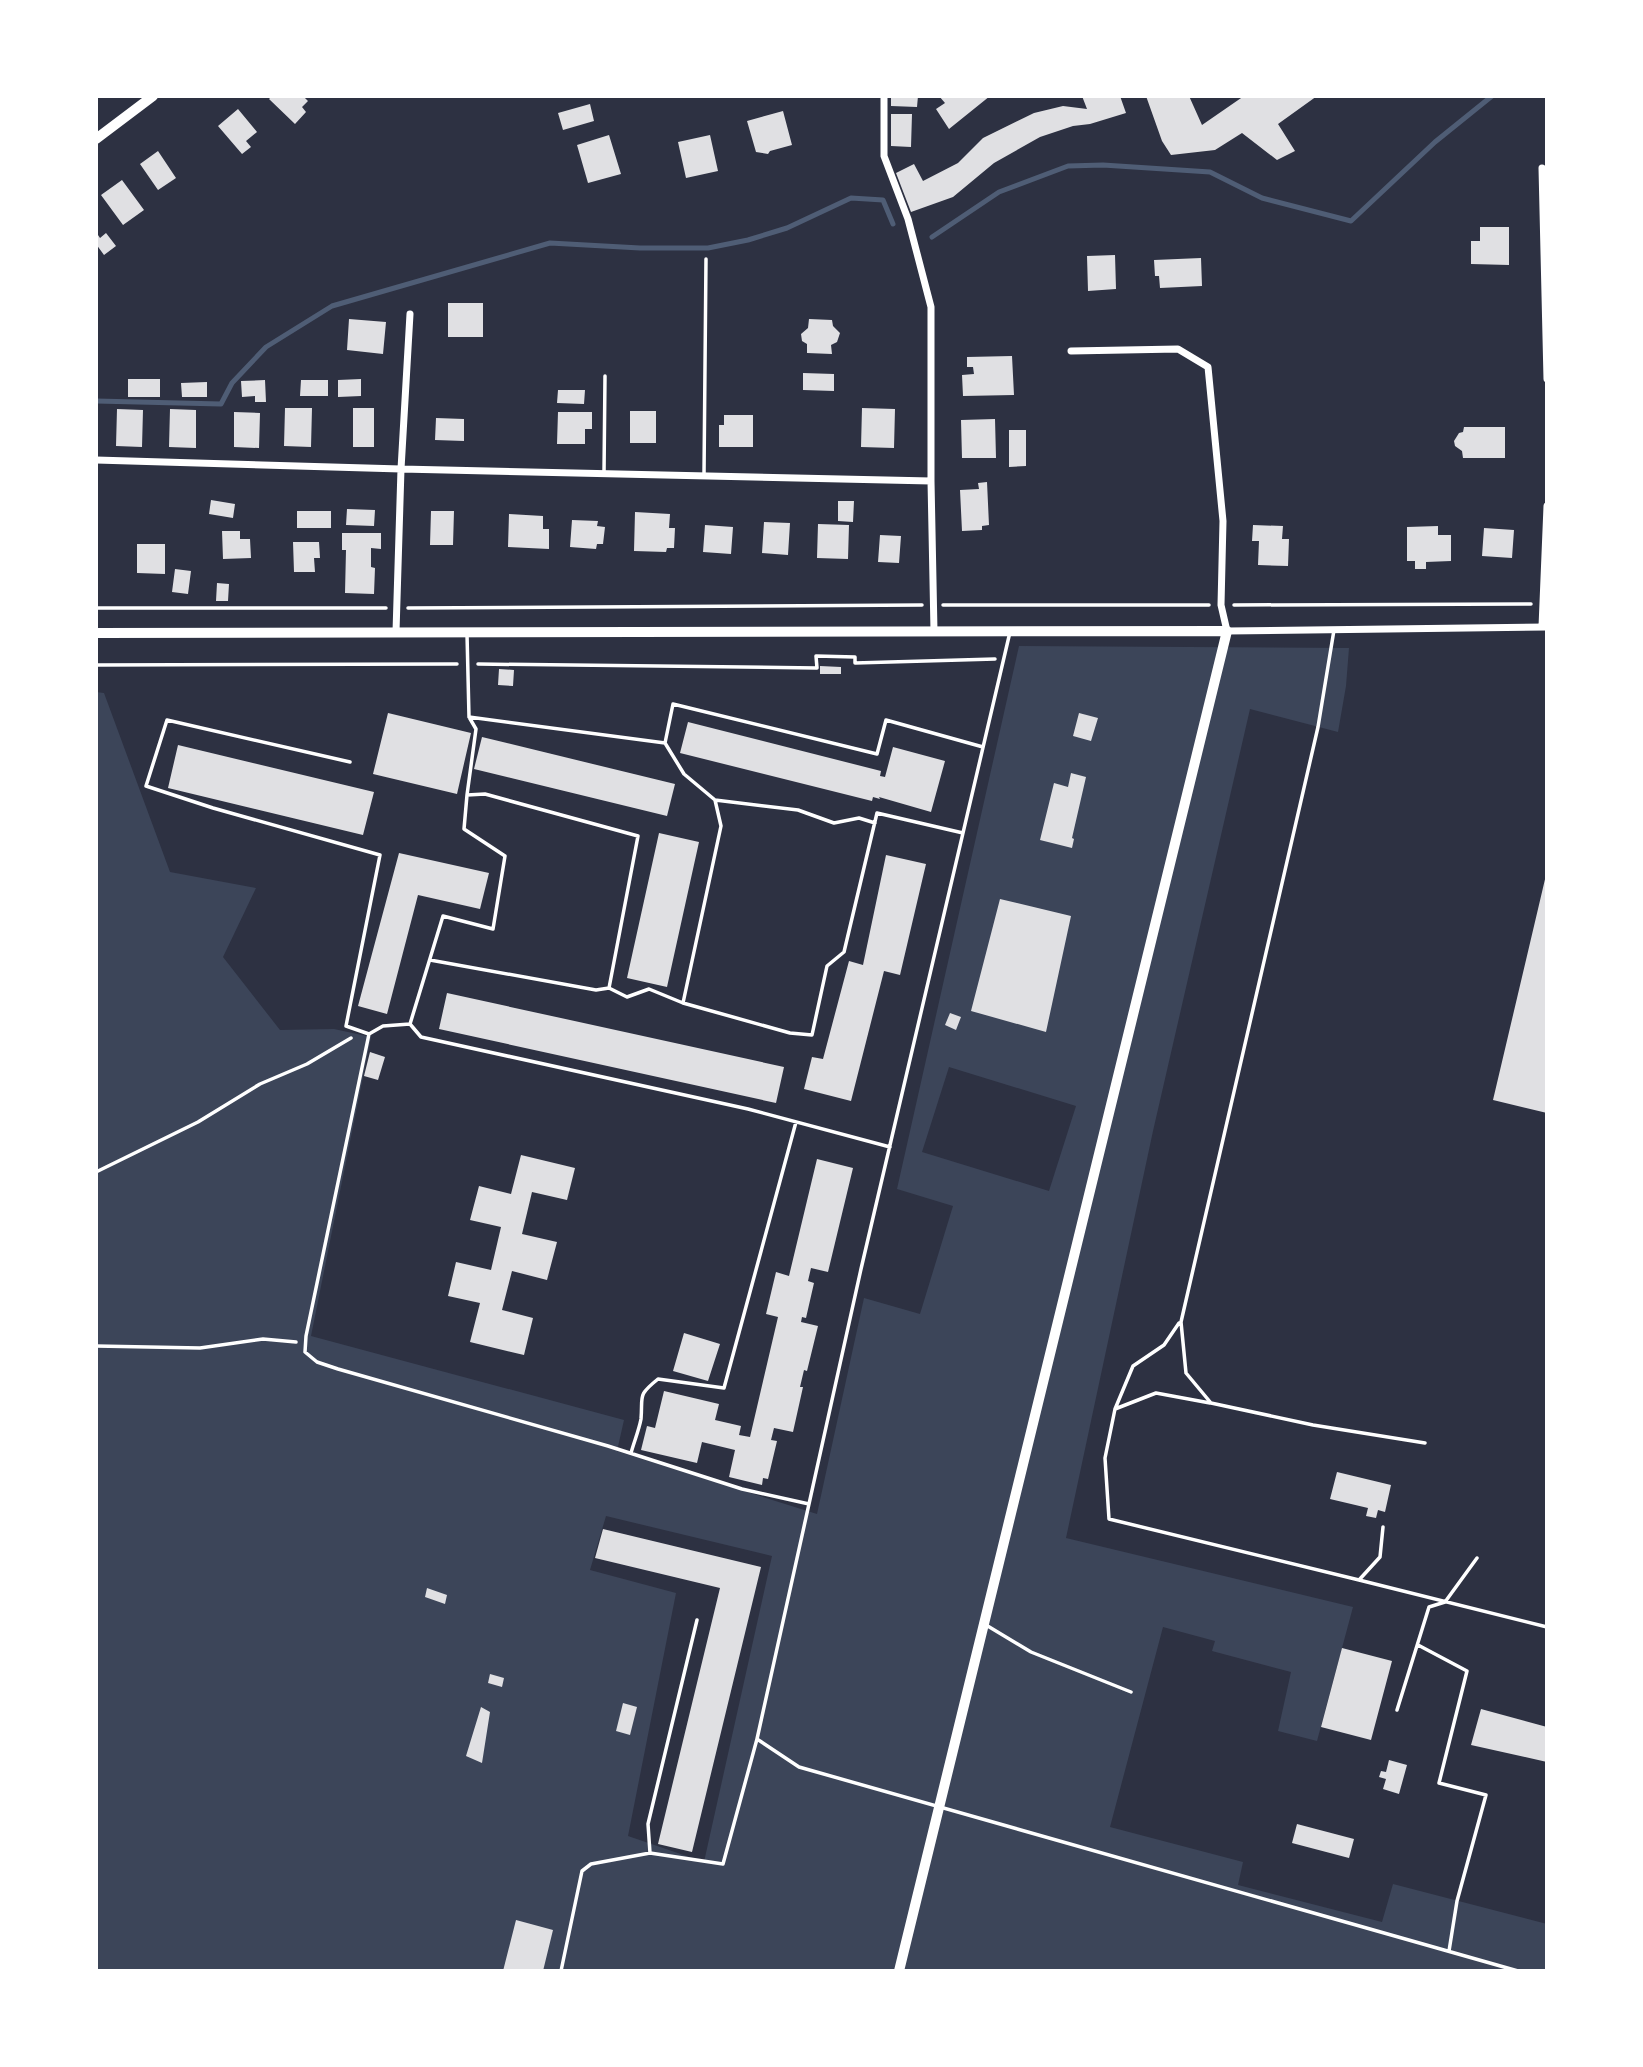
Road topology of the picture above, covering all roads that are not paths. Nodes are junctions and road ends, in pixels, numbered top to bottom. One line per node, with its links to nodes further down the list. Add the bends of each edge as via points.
1 (153, 96): 3 (street)
2 (884, 96): 14 (street, via 884,156 908,219 931,307)
3 (96, 139)
4 (1542, 168): 9 (street)
5 (706, 259): 13 (lane)
6 (410, 314): 11 (street)
7 (1071, 351): 21 (street, via 1178,349 1208,367 1223,522 1221,605)
8 (606, 376): 12 (lane)
9 (1547, 379)
10 (96, 460): 11 (street)
11 (401, 469): 12 (street); 22 (street)
12 (604, 475): 13 (street)
13 (704, 476): 14 (street)
14 (931, 481): 19 (street)
15 (1547, 506): 16 (street)
16 (1544, 627): 17 (street)
17 (1335, 630): 21 (street); 39 (lane, via 1315,740)
18 (467, 631): 19 (street); 22 (street); 24 (lane)
19 (934, 631): 20 (street)
20 (1010, 631): 21 (street); 26 (lane)
21 (1227, 631): 50 (street)
22 (396, 632): 23 (street)
23 (96, 633)
24 (469, 718): 25 (lane); 28 (lane, via 476,729)
25 (665, 743): 26 (lane, via 673,704 877,754 886,720); 29 (lane, via 684,774)
26 (983, 747): 31 (lane)
27 (350, 762): 36 (lane, via 167,720 146,786 380,855 346,1026)
28 (467, 794): 32 (lane, via 464,830 505,856 493,929 443,916); 33 (lane, via 485,794 638,836)
29 (715, 800): 30 (lane, via 798,810 834,823 859,818); 34 (lane, via 721,826)
30 (875, 823): 31 (lane, via 877,813); 34 (lane, via 844,951 827,966 812,1035)
31 (963, 833): 38 (lane)
32 (430, 960): 33 (lane, via 596,990); 35 (lane)
33 (609, 988): 34 (lane, via 627,997 649,989)
34 (684, 1003)
35 (410, 1024): 36 (lane); 37 (lane, via 421,1037)
36 (369, 1034): 43 (lane, via 306,1352 317,1362 338,1369)
37 (796, 1122): 38 (lane); 43 (lane, via 724,1388 658,1379 645,1389 639,1404 641,1419)
38 (890, 1147): 44 (lane)
39 (1181, 1322): 40 (lane, via 1186,1373); 41 (lane, via 1164,1345 1133,1366)
40 (1211, 1403): 41 (lane, via 1156,1393); 42 (lane)
41 (1115, 1409): 47 (lane, via 1105,1458 1109,1519)
42 (1425, 1443)
43 (631, 1453): 44 (lane, via 742,1489)
44 (809, 1504): 55 (lane)
45 (1383, 1527): 47 (lane, via 1380,1557)
46 (1477, 1558): 48 (lane)
47 (1359, 1580): 48 (lane)
48 (1445, 1602): 51 (lane); 52 (lane, via 1429,1607)
49 (697, 1620): 57 (lane, via 648,1824)
50 (984, 1624): 53 (lane, via 1031,1652); 56 (street)
51 (1547, 1627)
52 (1418, 1645): 54 (lane); 58 (lane, via 1467,1671 1439,1783 1486,1795 1457,1901)
53 (1131, 1692)
54 (1396, 1710)
55 (757, 1739): 56 (lane, via 799,1767); 57 (lane, via 723,1864)
56 (939, 1807): 58 (lane); 60 (street)
57 (650, 1853): 59 (lane, via 591,1864 582,1871)
58 (1449, 1951): 61 (lane)
59 (561, 1971)
60 (899, 1971)
61 (1518, 1971)

